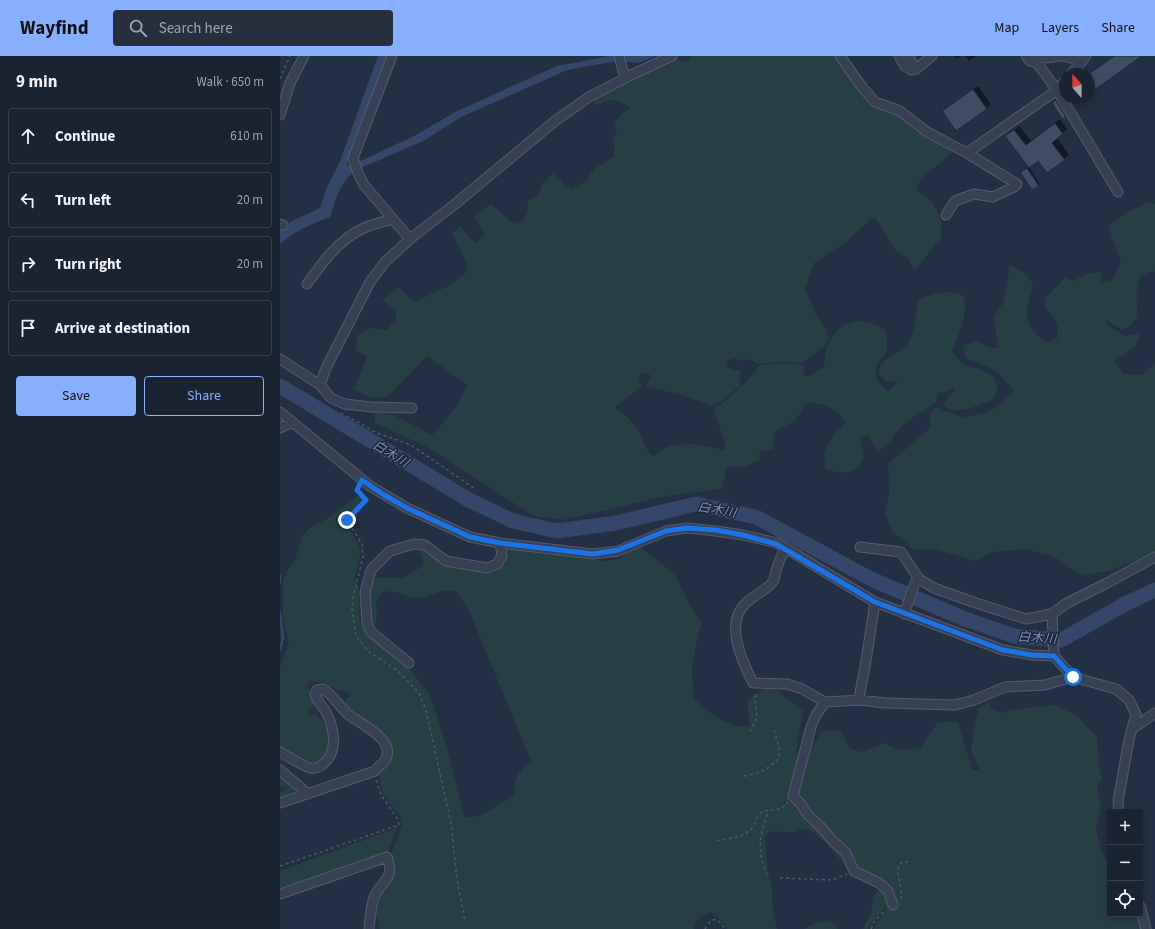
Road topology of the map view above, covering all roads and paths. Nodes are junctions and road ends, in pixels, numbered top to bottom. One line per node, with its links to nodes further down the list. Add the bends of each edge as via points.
1 (290, 56): 17 (path)
2 (304, 56): 20 (street, via 290,83)
3 (392, 56): 24 (street, via 353,158 364,185)
4 (672, 56): 16 (street)
5 (840, 56): 21 (street, via 875,102 900,111 927,132)
6 (899, 56): 14 (street, via 911,70)
7 (908, 56): 14 (street)
8 (925, 56): 14 (street)
9 (932, 56): 14 (street)
10 (1062, 56): 11 (street); 12 (street)
11 (1033, 59): 19 (street)
12 (1084, 59): 15 (street)
13 (620, 60): 16 (street)
14 (916, 62)
15 (1076, 68)
16 (625, 78): 25 (street, via 590,97 555,121)
17 (280, 79)
18 (1059, 88): 19 (street)
19 (1057, 90): 21 (street); 22 (street)
20 (280, 115)
21 (967, 153): 23 (street, via 1017,184 993,197 974,194 955,202)
22 (1118, 192)
23 (946, 215)
24 (393, 219): 25 (street); 26 (street, via 364,228 348,238 333,251)
25 (410, 239): 28 (street, via 385,262 370,282 326,368)
26 (307, 284)
27 (280, 359): 28 (street)
28 (320, 385): 29 (street, via 331,398 345,404)
29 (412, 408)
30 (336, 409): 35 (path, via 377,433 410,445)
31 (280, 412): 32 (street)
32 (292, 422): 33 (street); 34 (street)
33 (280, 428)
34 (362, 480): 36 (street, via 407,508 470,537); 72 (path, via 357,490 366,500 347,520 362,544 363,557 352,609 356,636 368,651 398,671 419,693 426,710 451,823)
35 (476, 488)
36 (500, 543): 38 (street, via 593,554 618,550 666,531 687,528 743,535); 45 (street, via 502,556 497,564 487,568 446,561 425,545 414,544 390,551 370,570 365,592 370,632)
37 (860, 547): 40 (street, via 900,552)
38 (785, 548): 41 (street); 47 (street, via 774,579 769,586 746,602 737,621 738,645 748,672 754,683)
39 (1155, 557): 43 (street, via 1067,603)
40 (917, 581): 42 (street); 43 (street, via 1026,619)
41 (875, 602): 42 (street); 48 (street)
42 (904, 614): 44 (street, via 1003,650 1032,655)
43 (1052, 614): 44 (street)
44 (1053, 652): 46 (street)
45 (409, 663)
46 (1073, 677): 48 (street, via 1045,685 1005,687 955,705); 52 (street, via 1116,690 1129,700 1136,714)
47 (758, 683): 49 (street, via 787,684); 53 (path, via 755,698 757,717)
48 (860, 700): 49 (street)
49 (825, 702): 59 (street, via 811,728)
50 (1155, 713): 52 (street)
51 (774, 726): 57 (path, via 779,758 759,773)
52 (1132, 729): 61 (street, via 1118,801)
53 (750, 732)
54 (280, 752): 56 (street, via 311,768 320,767 331,756 334,736 327,713 320,706 315,693 323,689 348,714 382,738 387,748 387,756)
55 (280, 770): 58 (street)
56 (375, 771): 58 (street); 65 (path, via 381,795 399,825)
57 (744, 776)
58 (308, 794): 60 (street)
59 (792, 796): 62 (path, via 781,809); 66 (street, via 846,853)
60 (280, 803)
61 (1119, 809)
62 (768, 811): 63 (path, via 761,813 754,826 743,835); 67 (path, via 760,839 762,860)
63 (717, 841)
64 (908, 862): 70 (path, via 901,863 898,867 902,895 900,902)
65 (280, 866)
66 (854, 871): 68 (path, via 832,880); 70 (street, via 879,883 888,891)
67 (767, 875)
68 (780, 878)
69 (280, 894): 73 (street, via 387,857 390,873 374,896)
70 (893, 905): 76 (path, via 882,912)
71 (1143, 917): 77 (street)
72 (465, 921)
73 (369, 929)
74 (705, 929): 75 (path, via 715,919)
75 (725, 929)
76 (872, 929)
77 (1146, 929)

